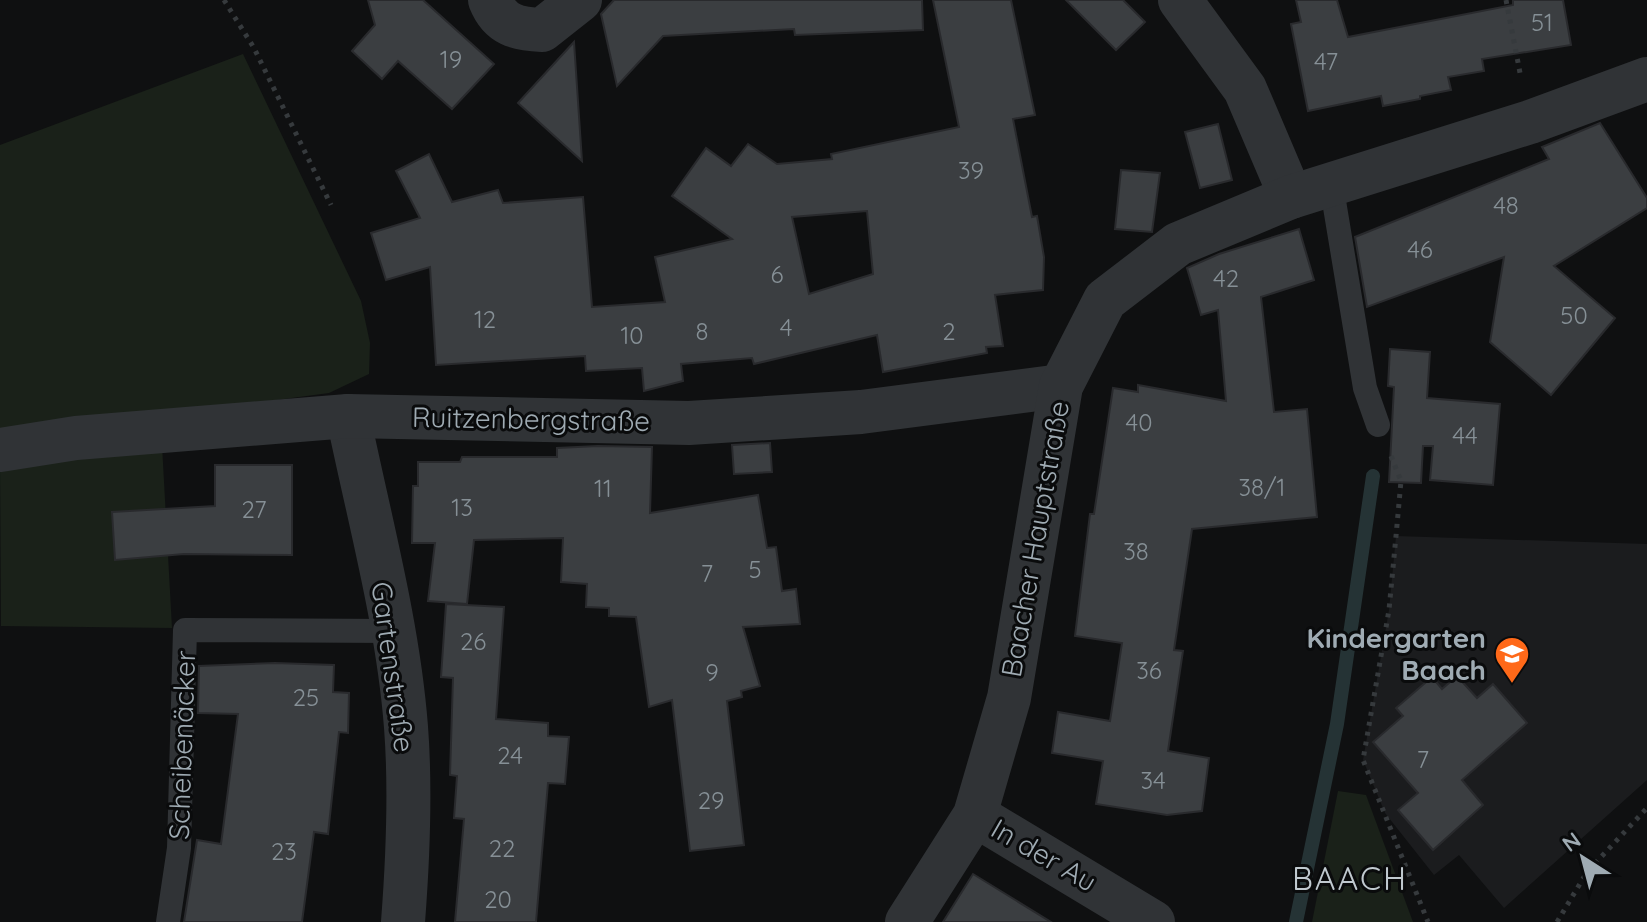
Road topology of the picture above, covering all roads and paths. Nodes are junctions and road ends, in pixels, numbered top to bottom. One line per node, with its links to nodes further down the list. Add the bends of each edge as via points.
1 (224, 0): 9 (path, via 254,48)
2 (490, 0): 3 (street, via 515,29 542,30)
3 (580, 0)
4 (1180, 0): 8 (street, via 1209,35)
5 (1506, 0): 7 (path)
6 (1647, 79): 7 (street, Baacher Hauptstraße)
7 (1530, 122): 8 (street, Baacher Hauptstraße)
8 (1311, 190): 10 (street, Baacher Hauptstraße, via 1178,244 1105,300); 12 (lane)
9 (331, 205)
10 (1061, 386): 11 (street, Ruitzenbergstraße, via 861,412 689,423); 16 (street, Baacher Hauptstraße, via 1009,698)
11 (348, 416): 13 (street, Ruitzenbergstraße, via 76,438); 14 (street, Gartenstraße)
12 (1378, 425): 21 (path, via 1401,481 1389,610 1363,760)
13 (0, 450)
14 (392, 631): 17 (lane, Scheibenäcker, via 185,630 179,848); 18 (street, Gartenstraße, via 406,727 409,848)
15 (1647, 808): 22 (path, via 1587,872)
16 (975, 815): 19 (street, Baacher Hauptstraße); 20 (street, In der Au)
17 (168, 922)
18 (403, 922)
19 (907, 922)
20 (1153, 922)
21 (1428, 922)
22 (1557, 922)

